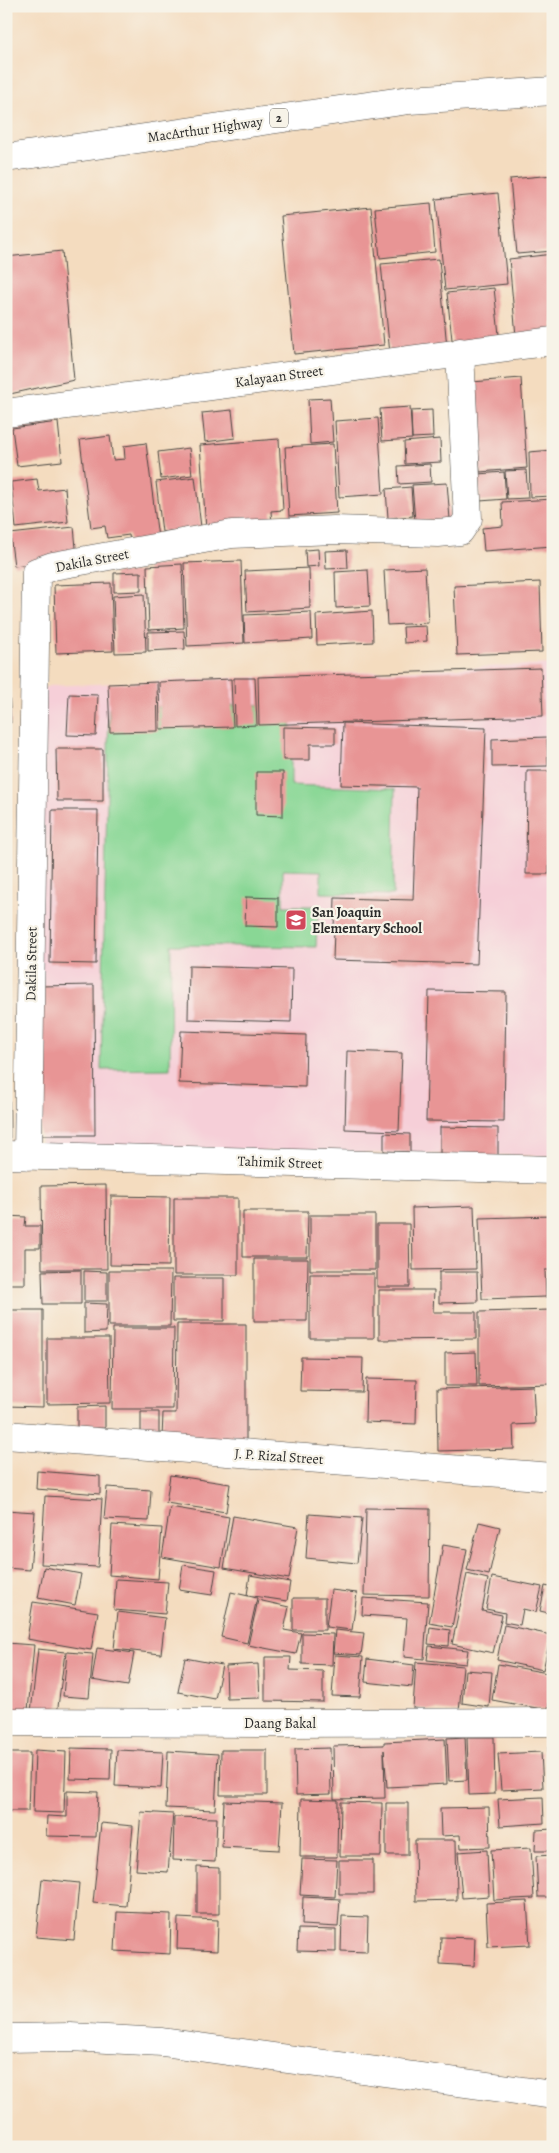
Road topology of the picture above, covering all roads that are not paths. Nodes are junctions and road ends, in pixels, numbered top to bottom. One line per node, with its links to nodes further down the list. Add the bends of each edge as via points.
1 (553, 91): 2 (main road, MacArthur Highway / 2, via 409,100)
2 (6, 158)
3 (553, 341): 4 (main road, Kalayaan Street)
4 (460, 352): 5 (main road, Kalayaan Street); 6 (main road, Dakila Street, via 468,519 460,531 334,530 232,534 53,566 36,572)
5 (6, 413)
6 (17, 1155): 7 (main road, Tahimik Street)
7 (553, 1170)
8 (6, 1435): 9 (main road, J. P. Rizal Street)
9 (553, 1477)
10 (6, 1722): 11 (main road, Daang Bakal)
11 (553, 1722)
12 (6, 2038): 13 (main road, via 70,2037 162,2042)
13 (553, 2095)

